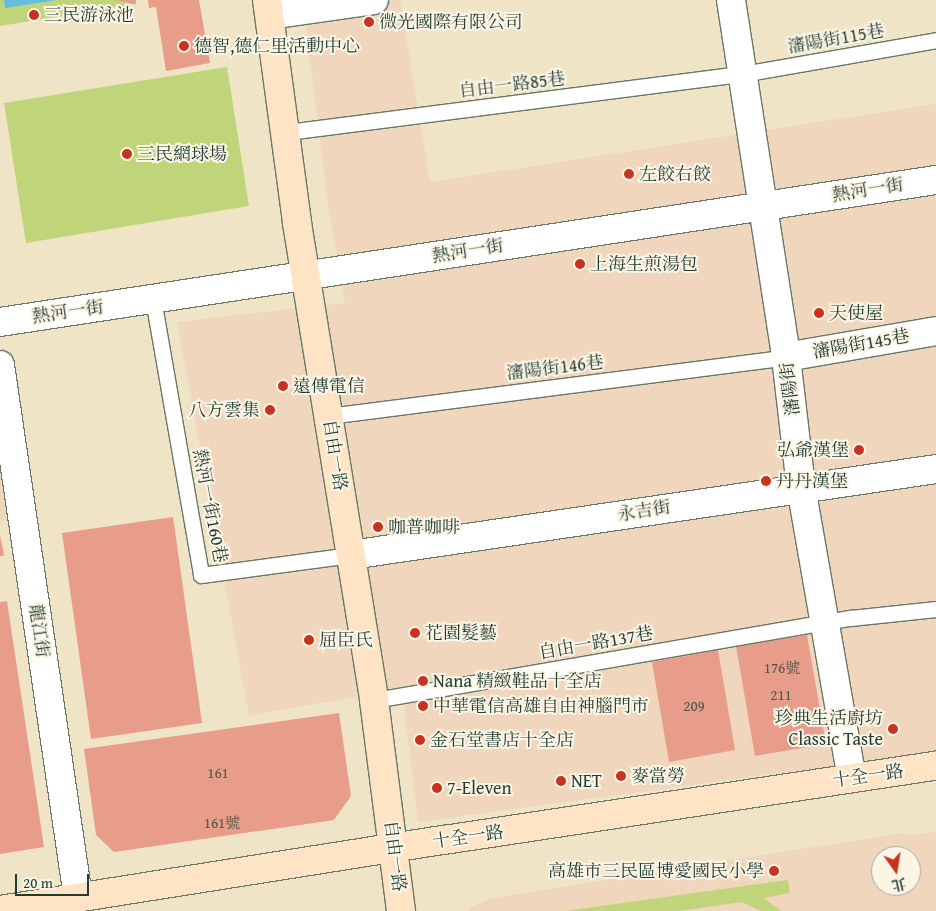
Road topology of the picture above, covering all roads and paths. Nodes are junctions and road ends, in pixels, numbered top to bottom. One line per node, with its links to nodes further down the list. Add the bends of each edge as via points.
1 (374, 0): 3 (street)
2 (731, 0): 5 (street, 瀋陽街)
3 (269, 8): 6 (street, 自由一路)
4 (936, 40): 5 (lane, 瀋陽街115巷)
5 (742, 74): 6 (lane, 自由一路85巷); 8 (street, 瀋陽街)
6 (287, 132): 9 (street, 自由一路)
7 (936, 180): 8 (street, 熱河一街)
8 (763, 206): 9 (street, 熱河一街); 13 (street, 瀋陽街)
9 (306, 275): 10 (street, 熱河一街); 15 (street, 自由一路)
10 (153, 299): 11 (street, 熱河一街); 18 (lane, 熱河一街160巷, via 201,574)
11 (0, 322)
12 (936, 331): 13 (street, 瀋陽街145巷)
13 (786, 357): 15 (lane, 瀋陽街146巷); 17 (street, 瀋陽街)
14 (0, 365): 25 (street, 龍江街)
15 (328, 416): 18 (street, 自由一路)
16 (936, 469): 17 (street, 永吉街)
17 (801, 487): 18 (street, 永吉街); 20 (street, 瀋陽街)
18 (351, 555): 21 (street, 自由一路)
19 (936, 609): 20 (lane, 自由一路137巷)
20 (824, 623): 21 (lane, 自由一路137巷); 23 (street, 瀋陽街)
21 (374, 700): 24 (street, 自由一路)
22 (936, 766): 23 (street, 十全一路)
23 (852, 778): 24 (street, 十全一路)
24 (394, 848): 25 (street, 十全一路); 27 (street, 自由一路)
25 (79, 904): 26 (street, 十全一路)
26 (14, 909)
27 (401, 911)

